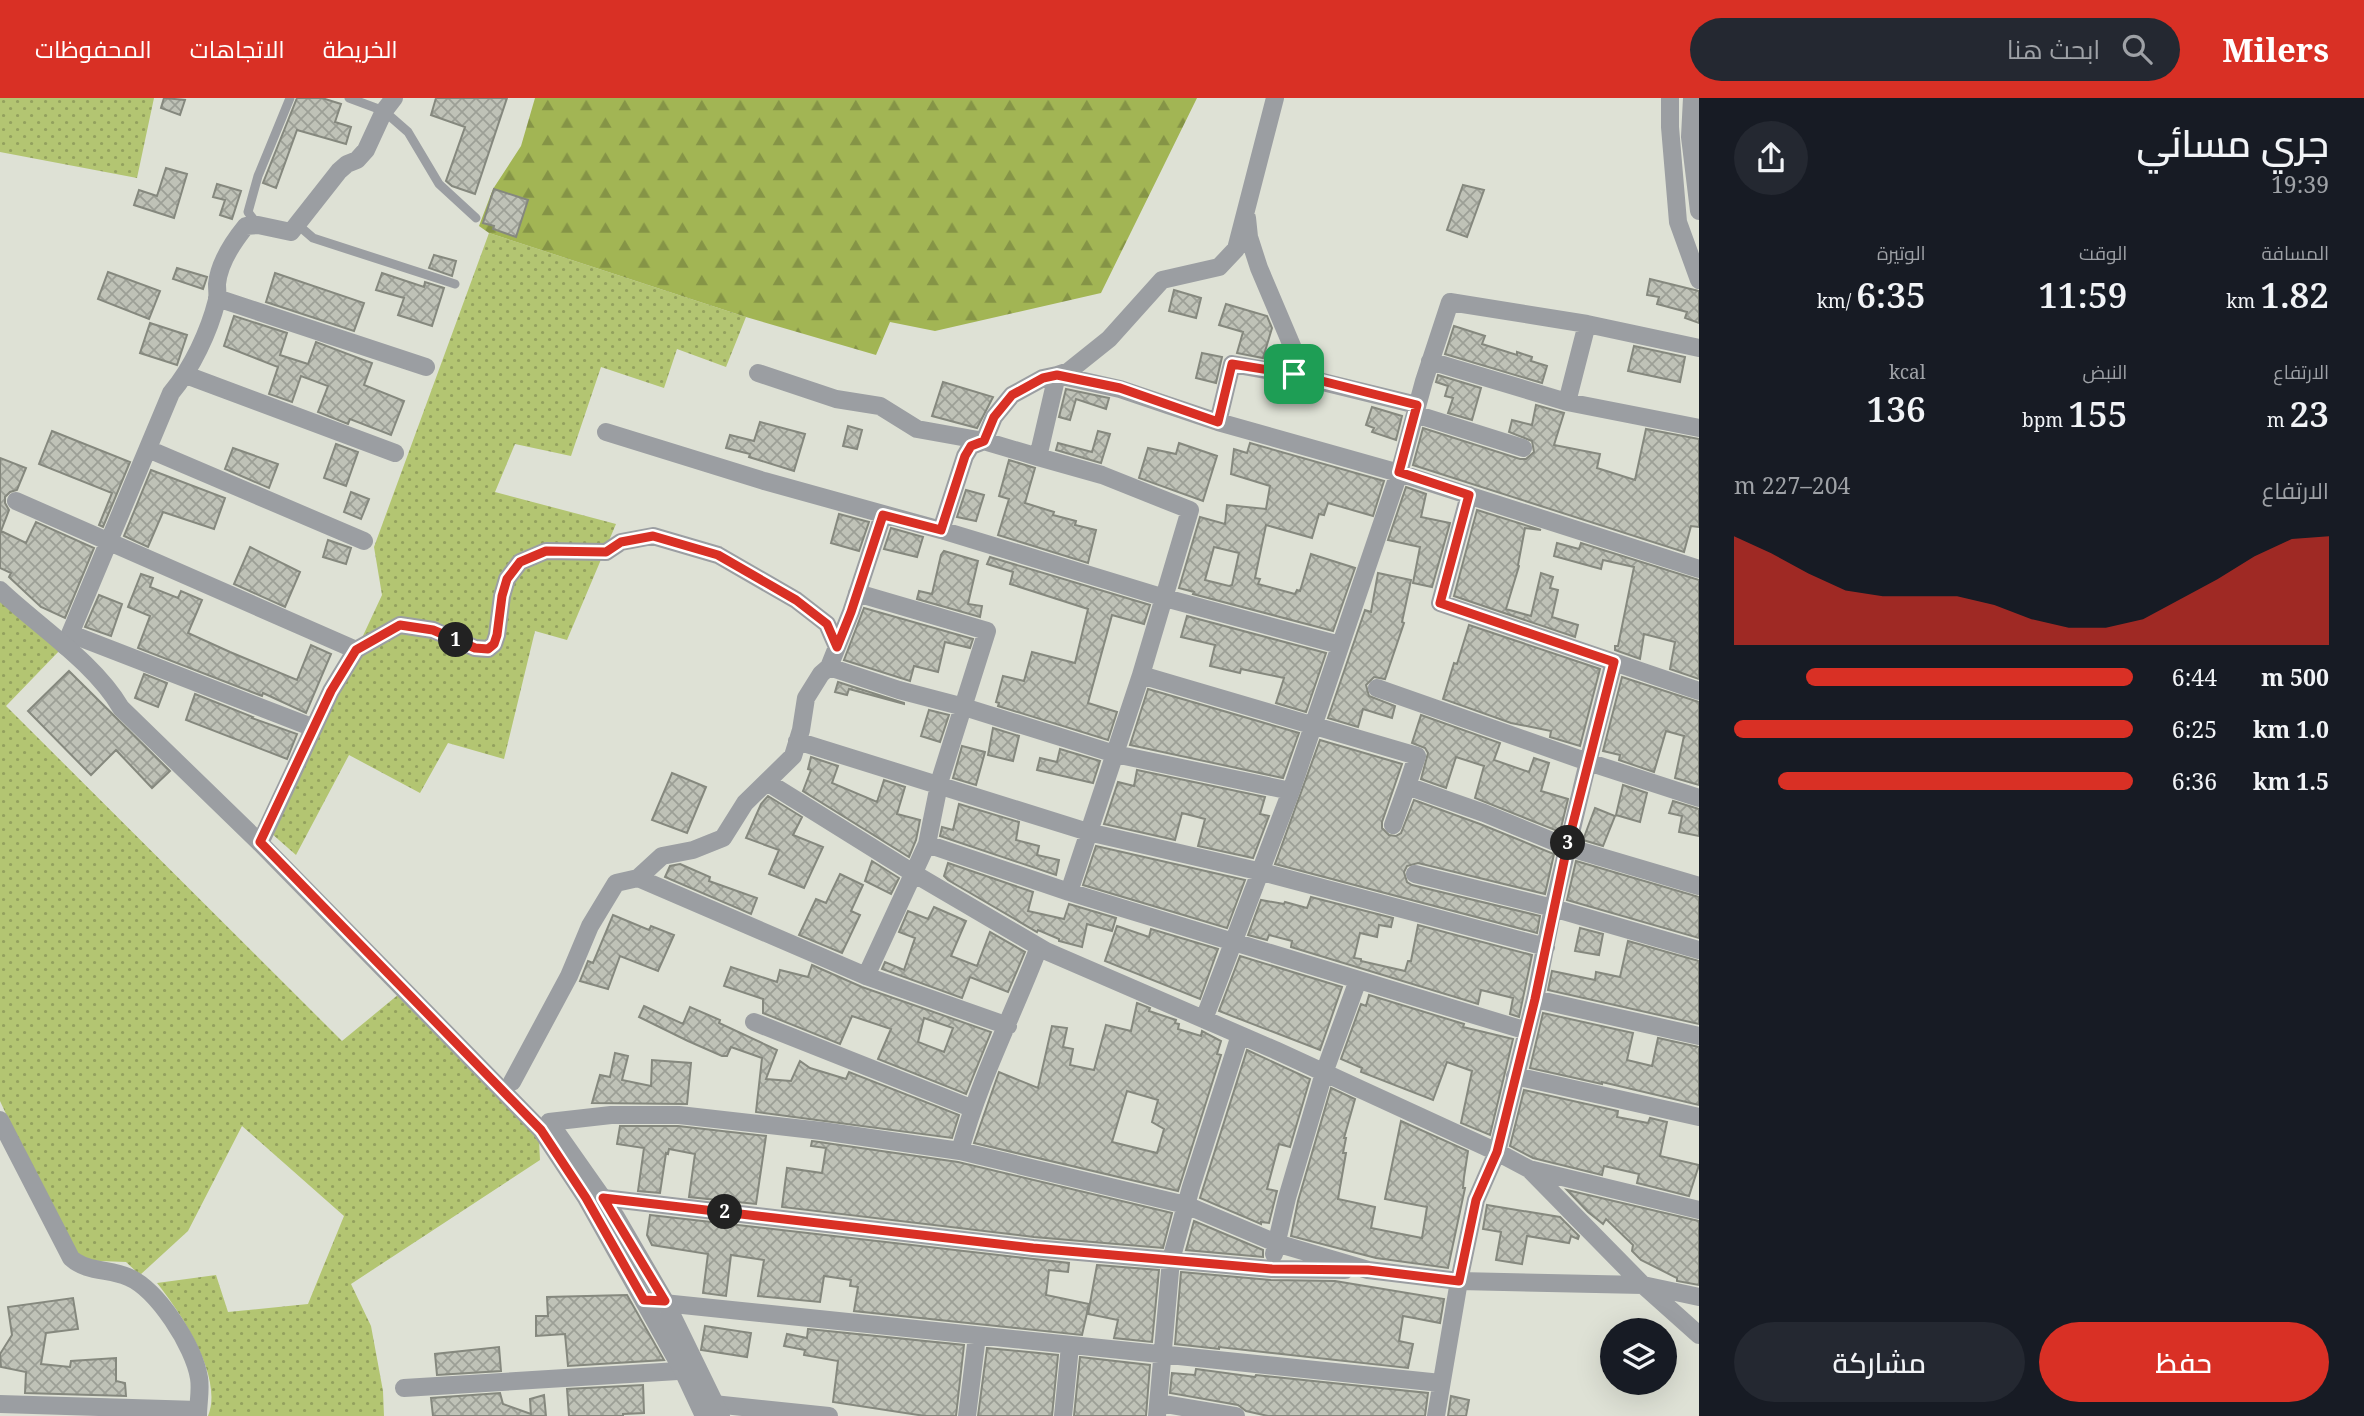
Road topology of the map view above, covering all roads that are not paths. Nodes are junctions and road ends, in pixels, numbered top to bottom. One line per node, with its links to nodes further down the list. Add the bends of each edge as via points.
1 (290, 98): 10 (lane, via 251,200 248,212)
2 (349, 98): 6 (lane)
3 (1275, 98): 7 (street)
4 (1670, 98): 12 (street, via 1678,222)
5 (1692, 98): 8 (street, via 1690,137)
6 (389, 104): 9 (lane, via 439,184); 11 (street, via 366,150 340,171)
7 (1246, 211): 20 (street, via 1259,268 1296,353); 22 (street, via 1236,249 1219,267 1162,280 1110,339)
8 (1699, 211)
9 (476, 218)
10 (258, 225): 11 (street, via 291,232); 14 (street, via 246,226 231,244 217,282)
11 (298, 225): 13 (lane, via 313,238)
12 (1699, 280)
13 (456, 284)
14 (218, 298): 18 (street); 21 (street)
15 (1587, 324): 16 (street); 17 (street, via 1450,302); 23 (street)
16 (1699, 348)
17 (1430, 361): 23 (street); 24 (street)
18 (426, 367)
19 (758, 373): 28 (street, via 836,399 880,406 917,429)
20 (1294, 374): 24 (street); 25 (street, via 1232,364)
21 (187, 375): 30 (street, via 171,393); 31 (street)
22 (1057, 375): 25 (street, via 1120,388); 28 (street, via 1012,395 994,417); 32 (street)
23 (1567, 402): 26 (street)
24 (1416, 410): 29 (street); 33 (street)
25 (1218, 422): 33 (street)
26 (1699, 428)
27 (606, 432): 36 (street)
28 (984, 441): 32 (street); 37 (street, via 971,446 965,456)
29 (1523, 448)
30 (148, 449): 38 (street); 39 (street)
31 (395, 453)
32 (1038, 457): 43 (street, via 1102,475 1190,510)
33 (1399, 472): 34 (street); 45 (street)
34 (1469, 495): 40 (street); 48 (street, via 1440,603)
35 (16, 501): 39 (street)
36 (883, 515): 37 (street); 42 (street)
37 (941, 530): 43 (street)
38 (364, 541)
39 (110, 542): 44 (street); 47 (street)
40 (1699, 569)
41 (0, 590): 44 (street)
42 (857, 593): 46 (street); 53 (street, via 987,631)
43 (1165, 598): 45 (street); 50 (street)
44 (68, 640): 55 (street); 66 (street, via 121,708)
45 (1340, 645): 54 (street)
46 (837, 647): 47 (street, via 827,624 796,600 718,555 653,536 621,542 606,552 546,551 520,562 507,579 497,635 488,649 433,630 400,625); 49 (street)
47 (356, 650): 55 (street)
48 (1614, 662): 52 (street); 58 (street)
49 (829, 667): 53 (street); 56 (street, via 806,698)
50 (1141, 675): 54 (street); 57 (street)
51 (1377, 688): 58 (street)
52 (1699, 691)
53 (964, 708): 57 (street); 60 (street)
54 (1312, 726): 61 (street, via 1417,756); 62 (street)
55 (314, 728): 66 (street)
56 (797, 741): 59 (street, via 793,757); 60 (street)
57 (1115, 754): 62 (street); 65 (street)
58 (1588, 762): 63 (street); 68 (street)
59 (767, 782): 70 (street); 72 (street, via 745,803 723,838 662,856)
60 (939, 785): 65 (street); 67 (street)
61 (1407, 786): 64 (street); 68 (street)
62 (1291, 791): 69 (street)
63 (1699, 798)
64 (1394, 825)
65 (1088, 832): 69 (street); 74 (street)
66 (263, 838): 91 (street); 95 (street)
67 (927, 844): 70 (street); 74 (street)
68 (1567, 847): 73 (street); 75 (street)
69 (1262, 872): 76 (street); 78 (street)
70 (913, 873): 77 (street); 80 (street)
71 (1415, 874): 75 (street)
72 (638, 878): 80 (street); 91 (street, via 617,883 590,926 569,976)
73 (1699, 886)
74 (1069, 892): 76 (street)
75 (1553, 908): 78 (street); 79 (street)
76 (1234, 943): 81 (street); 83 (street)
77 (1039, 947): 83 (street); 85 (street)
78 (1546, 947): 82 (street)
79 (1699, 950)
80 (866, 976): 85 (street)
81 (1358, 980): 86 (street); 89 (street)
82 (1535, 999): 86 (street); 88 (street)
83 (1204, 1019): 87 (street)
84 (754, 1021): 92 (street)
85 (1008, 1026): 92 (street)
86 (1527, 1031): 90 (street)
87 (1240, 1035): 89 (street); 100 (street)
88 (1699, 1037)
89 (1324, 1073): 97 (street); 102 (street)
90 (1515, 1076): 93 (street); 97 (street)
91 (512, 1082): 95 (street)
92 (971, 1108): 96 (street)
93 (1699, 1117)
94 (0, 1120): 121 (street, via 71,1258 80,1265 132,1279 179,1331 196,1367)
95 (545, 1126): 96 (street, via 611,1115 679,1115); 99 (street); 109 (street)
96 (960, 1151): 100 (street)
97 (1497, 1152): 98 (street); 106 (street, via 1476,1200)
98 (1529, 1169): 101 (street); 107 (street)
99 (603, 1198): 103 (street); 110 (street)
100 (1186, 1205): 102 (street); 103 (street)
101 (1699, 1210)
102 (1276, 1243): 104 (street); 105 (street)
103 (1171, 1260): 104 (street); 114 (street)
104 (1272, 1269): 105 (street)
105 (1368, 1270): 106 (street)
106 (1459, 1281): 107 (street); 116 (street)
107 (1643, 1285): 108 (street); 111 (street)
108 (1699, 1297)
109 (644, 1300): 110 (street); 115 (street)
110 (665, 1301): 112 (street); 115 (street)
111 (1699, 1335)
112 (977, 1336): 113 (street); 123 (street)
113 (1070, 1346): 114 (street); 124 (street)
114 (1163, 1356): 116 (street); 120 (street)
115 (690, 1370): 117 (street); 119 (street)
116 (1441, 1383): 126 (street)
117 (404, 1388)
118 (0, 1404): 121 (street)
119 (709, 1409): 122 (street)
120 (1158, 1410): 125 (street)
121 (198, 1413)
122 (829, 1416)
123 (967, 1416)
124 (1063, 1416)
125 (1236, 1416)
126 (1436, 1416)

